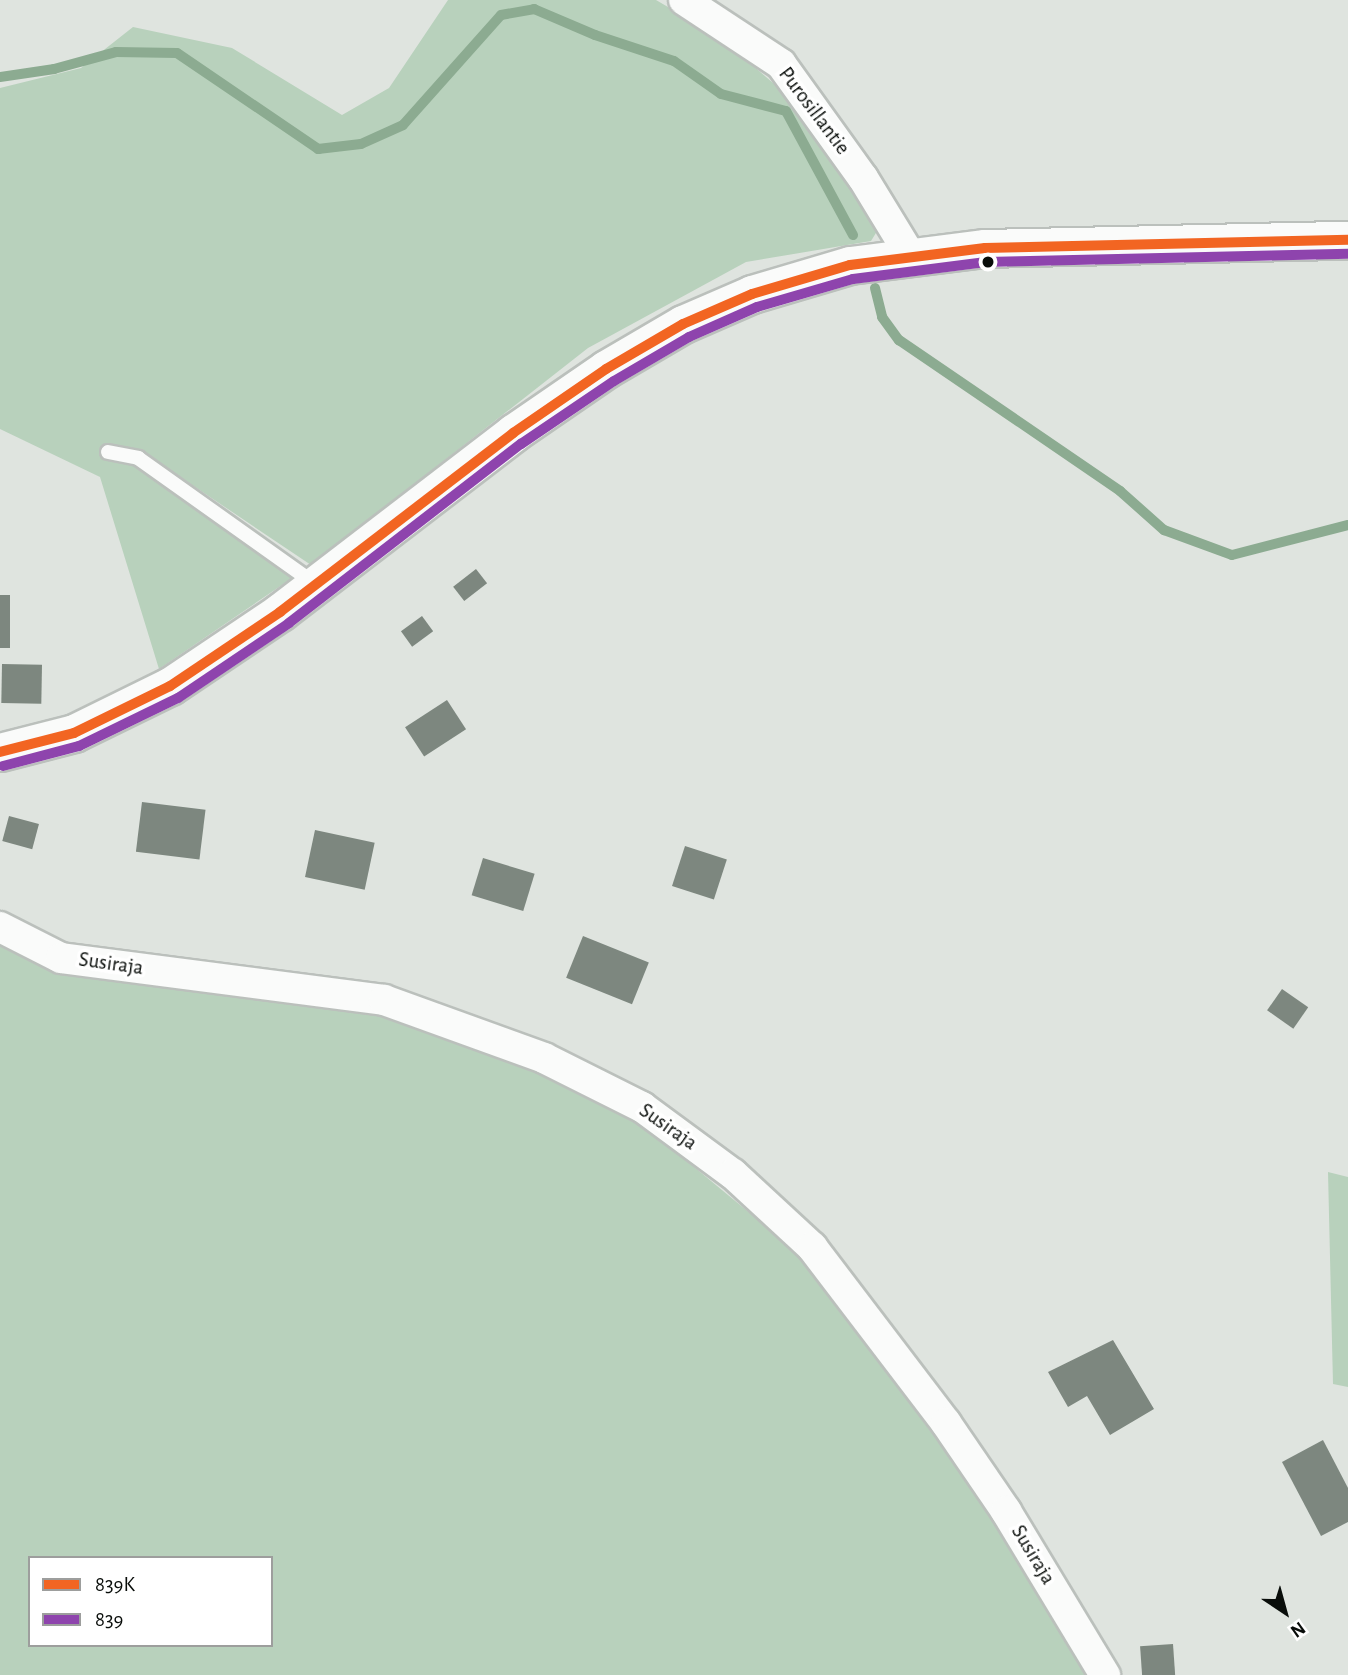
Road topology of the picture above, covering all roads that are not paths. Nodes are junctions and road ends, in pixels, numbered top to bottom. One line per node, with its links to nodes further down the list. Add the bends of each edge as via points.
1 (684, 0): 3 (street, Purosillantie, via 781,64 863,178)
2 (1348, 240): 3 (street, via 1050,244)
3 (910, 255): 5 (street, via 811,274 683,324 606,369 513,433)
4 (108, 452): 5 (lane, via 138,458)
5 (316, 584): 6 (street, via 170,686 74,733)
6 (0, 752)
7 (0, 927): 8 (street, Susiraja, via 61,958 384,1000 544,1058 642,1107 733,1174 812,1247 946,1423 1006,1511)
8 (1105, 1675)

